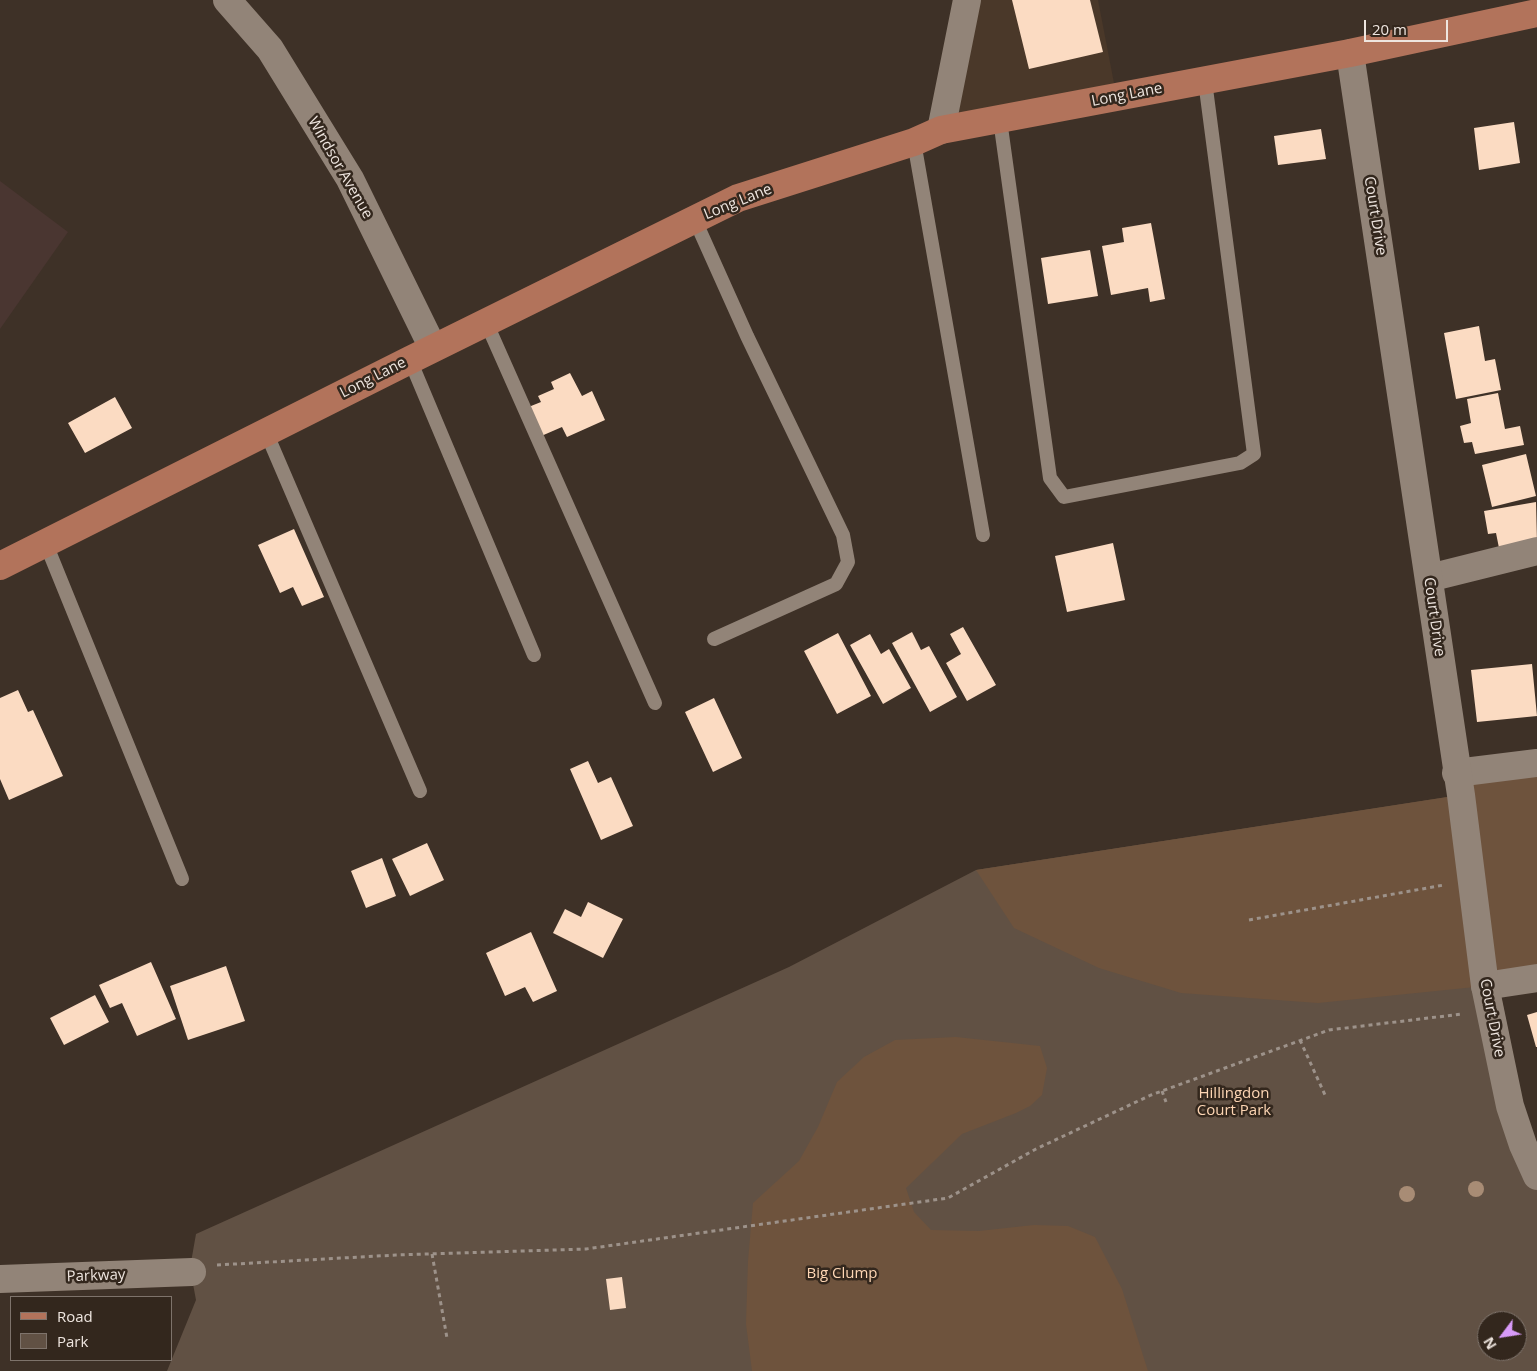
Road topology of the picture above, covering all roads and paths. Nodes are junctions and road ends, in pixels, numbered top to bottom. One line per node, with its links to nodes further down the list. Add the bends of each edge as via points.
1 (227, 0): 11 (street, Windsor Avenue, via 270,49 350,179)
2 (967, 0): 7 (street)
3 (1537, 13): 4 (main road, Long Lane)
4 (1350, 53): 5 (main road, Long Lane); 17 (street, Court Drive)
5 (1204, 81): 6 (main road, Long Lane); 6 (lane, via 1254,454 1240,463 1064,497 1050,478)
6 (1000, 120): 7 (main road, Long Lane)
7 (940, 130): 8 (main road, Long Lane)
8 (914, 142): 9 (main road, Long Lane, via 738,198); 13 (lane)
9 (695, 220): 10 (main road, Long Lane); 18 (lane, via 843,535 848,562 836,584)
10 (486, 322): 11 (main road, Long Lane); 20 (lane)
11 (421, 354): 12 (main road, Long Lane); 19 (lane)
12 (266, 432): 14 (main road, Long Lane); 23 (lane)
13 (983, 534)
14 (46, 544): 16 (main road, Long Lane); 24 (lane)
15 (1537, 551): 17 (street)
16 (0, 566)
17 (1429, 578): 22 (street, Court Drive)
18 (714, 639)
19 (534, 655)
20 (656, 703)
21 (1537, 763): 22 (street)
22 (1456, 774): 25 (street, Court Drive)
23 (420, 791)
24 (182, 879)
25 (1471, 880): 26 (path); 28 (street, Court Drive)
26 (1249, 920)
27 (1537, 978): 28 (street)
28 (1487, 998): 29 (path, via 1329,1030); 35 (street, Court Drive, via 1510,1106)
29 (1300, 1040): 30 (path); 31 (path)
30 (1162, 1091): 32 (path); 33 (path)
31 (1325, 1095)
32 (1166, 1102)
33 (1096, 1121): 34 (path); 36 (path, via 1036,1149 948,1198 586,1249)
34 (1098, 1126)
35 (1537, 1176)
36 (432, 1254): 37 (path, via 249,1262 193,1268); 39 (path)
37 (192, 1272): 38 (street, Parkway)
38 (0, 1280)
39 (447, 1338)

